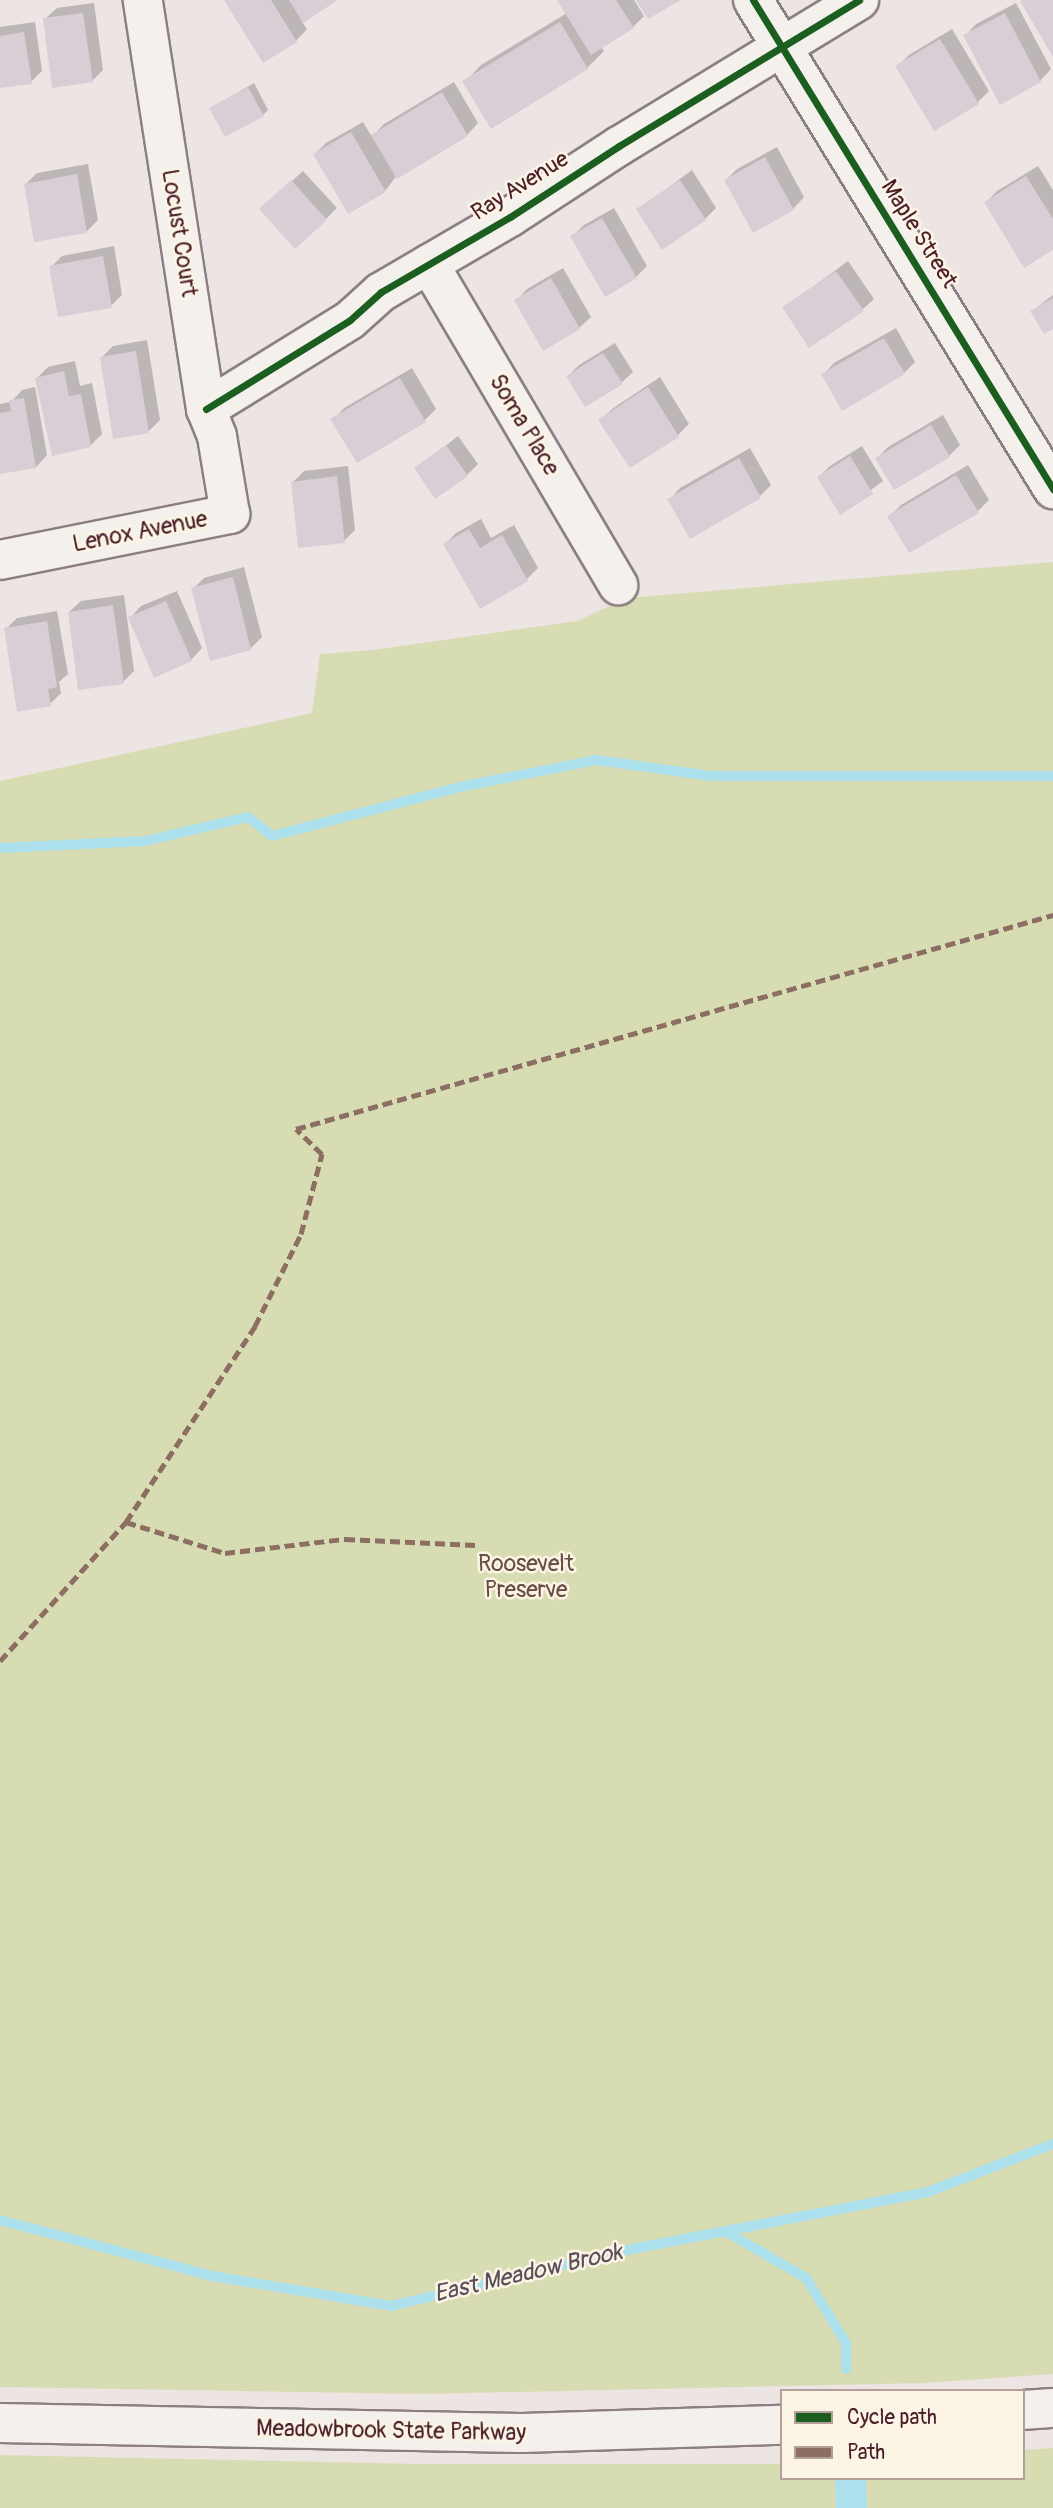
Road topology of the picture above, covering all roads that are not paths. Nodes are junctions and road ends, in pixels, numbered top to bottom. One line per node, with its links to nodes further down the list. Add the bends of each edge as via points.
1 (143, 0): 6 (main road, Locust Court)
2 (753, 0): 4 (main road, Maple Street)
3 (859, 0): 4 (main road, Ray Avenue)
4 (782, 47): 5 (main road, Ray Avenue); 8 (main road, Maple Street)
5 (429, 264): 6 (main road, Ray Avenue, via 381,292 350,320); 10 (main road, Soma Place)
6 (205, 409): 7 (main road, Locust Court, via 217,436)
7 (221, 464): 9 (main road, Lenox Avenue, via 230,514)
8 (1053, 489)
9 (0, 560)
10 (618, 585)
11 (1053, 2408): 12 (main road)
12 (1025, 2410)
13 (0, 2423): 14 (main road, Meadowbrook State Parkway, via 508,2433)
14 (780, 2425)

